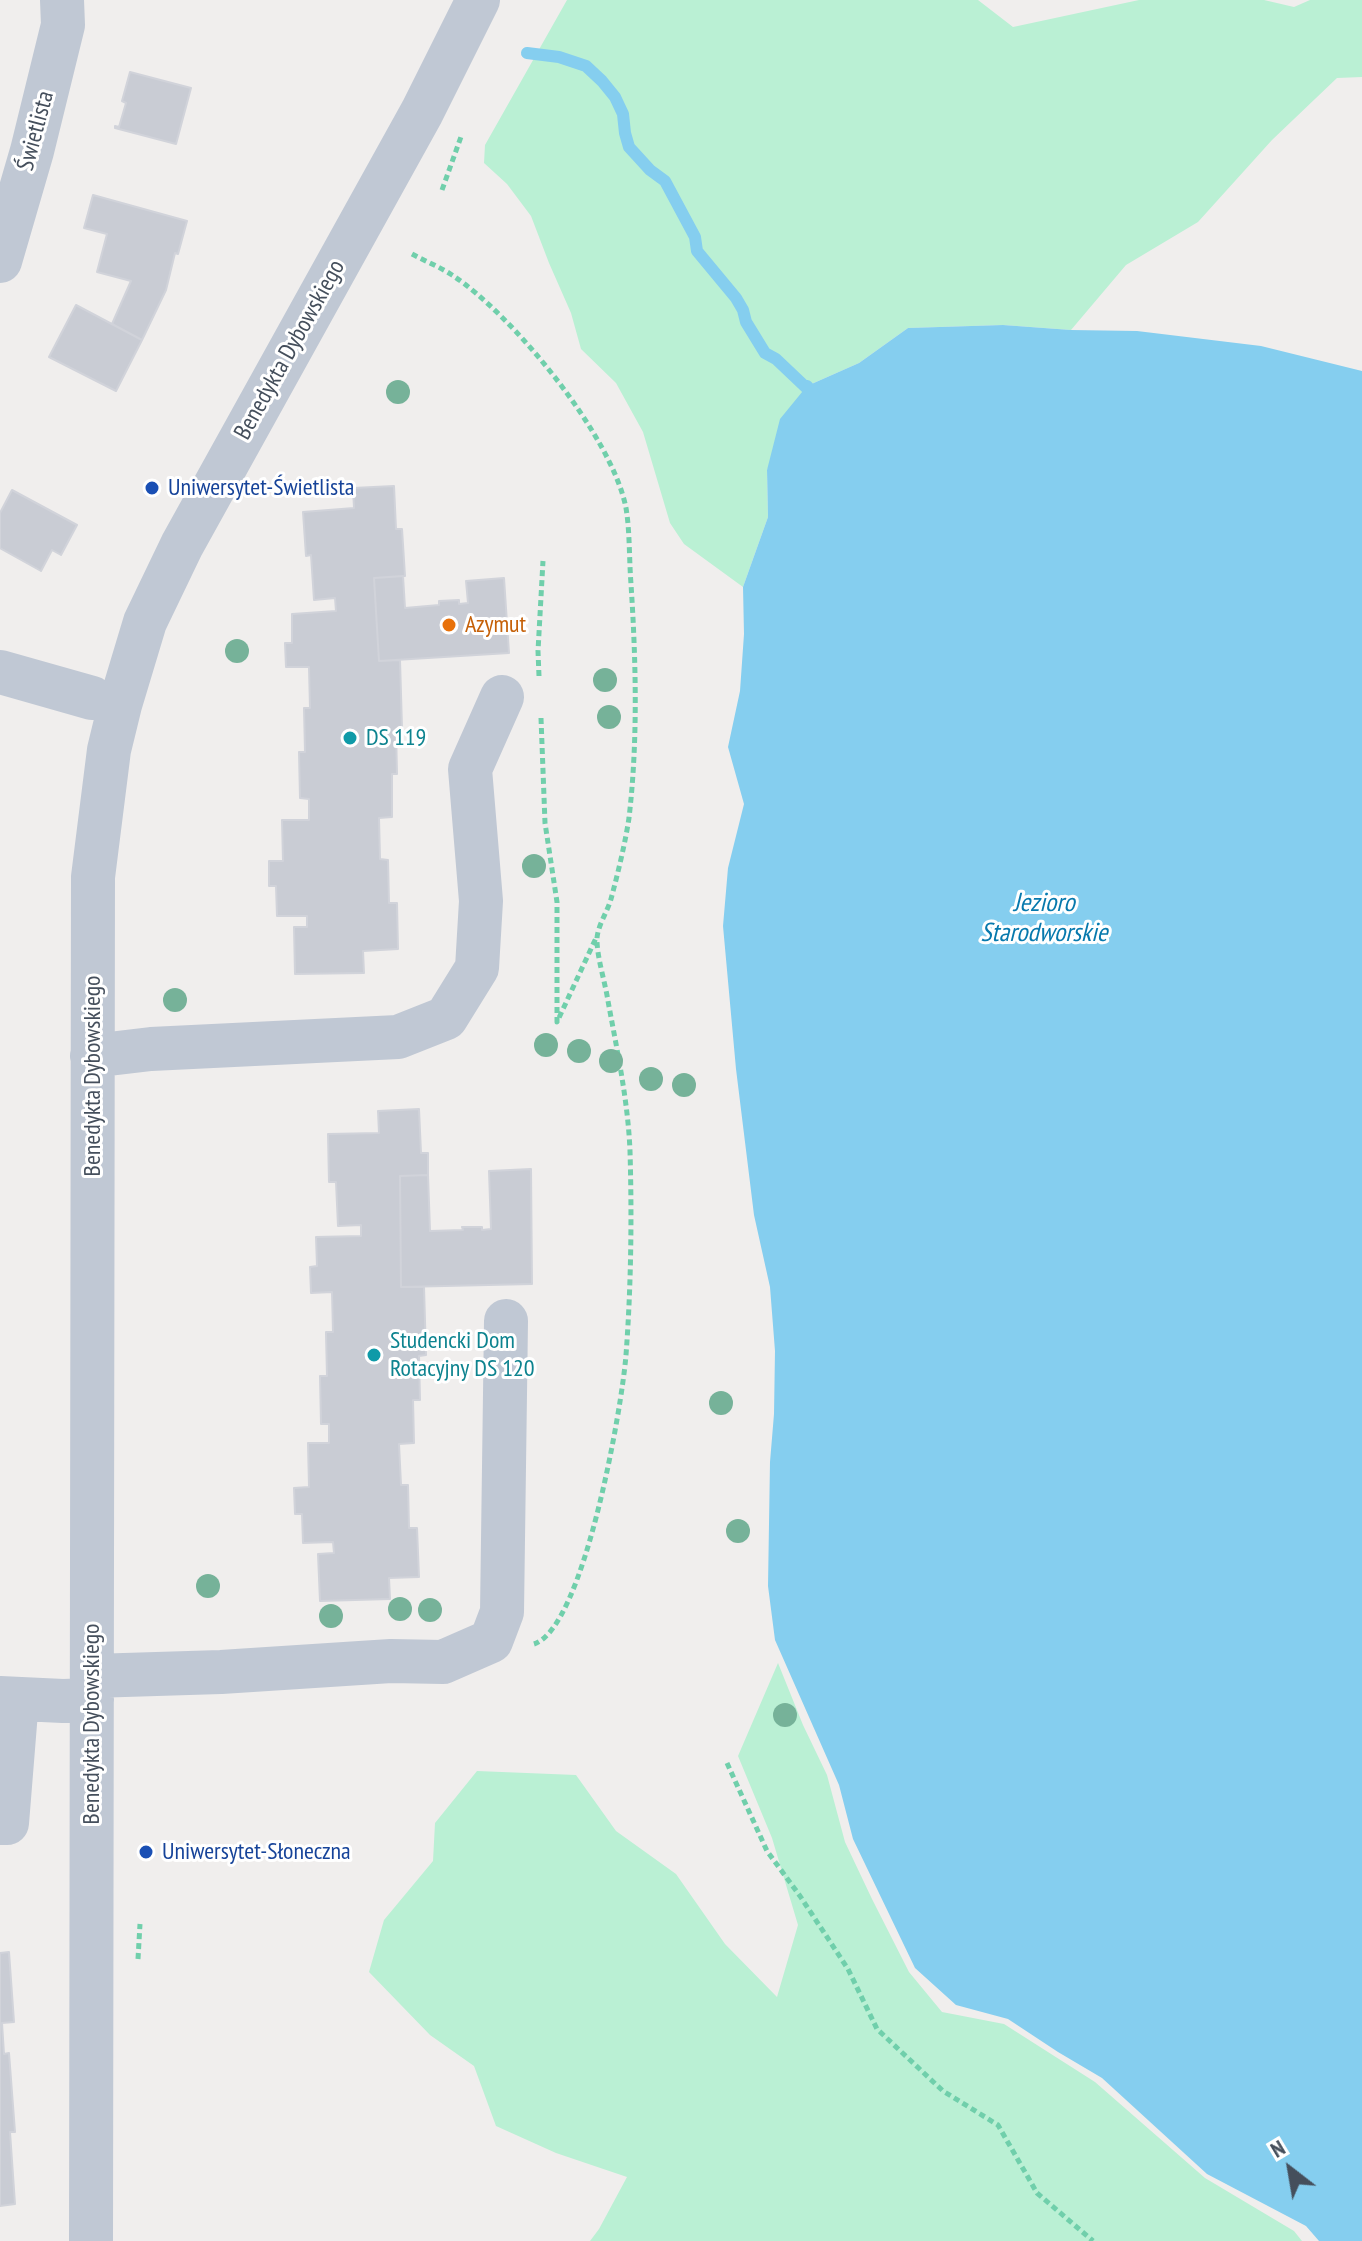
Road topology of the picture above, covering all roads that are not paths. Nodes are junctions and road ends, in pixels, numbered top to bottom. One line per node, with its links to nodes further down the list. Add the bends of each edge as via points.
1 (62, 0): 3 (street, Świetlista, via 63,25)
2 (478, 0): 7 (street, Benedykta Dybowskiego, via 145,622 109,750 93,877)
3 (0, 261)
4 (0, 672): 5 (street)
5 (92, 698)
6 (527, 698): 7 (street, via 470,769 481,901 477,968 446,1018 398,1037)
7 (92, 1056): 9 (street, Benedykta Dybowskiego)
8 (506, 1321): 9 (street, via 502,1612 491,1641 443,1662 221,1672)
9 (92, 1688): 10 (street); 12 (street, Benedykta Dybowskiego)
10 (8, 1699): 11 (street, via 7,1823)
11 (0, 1823)
12 (91, 2241)

